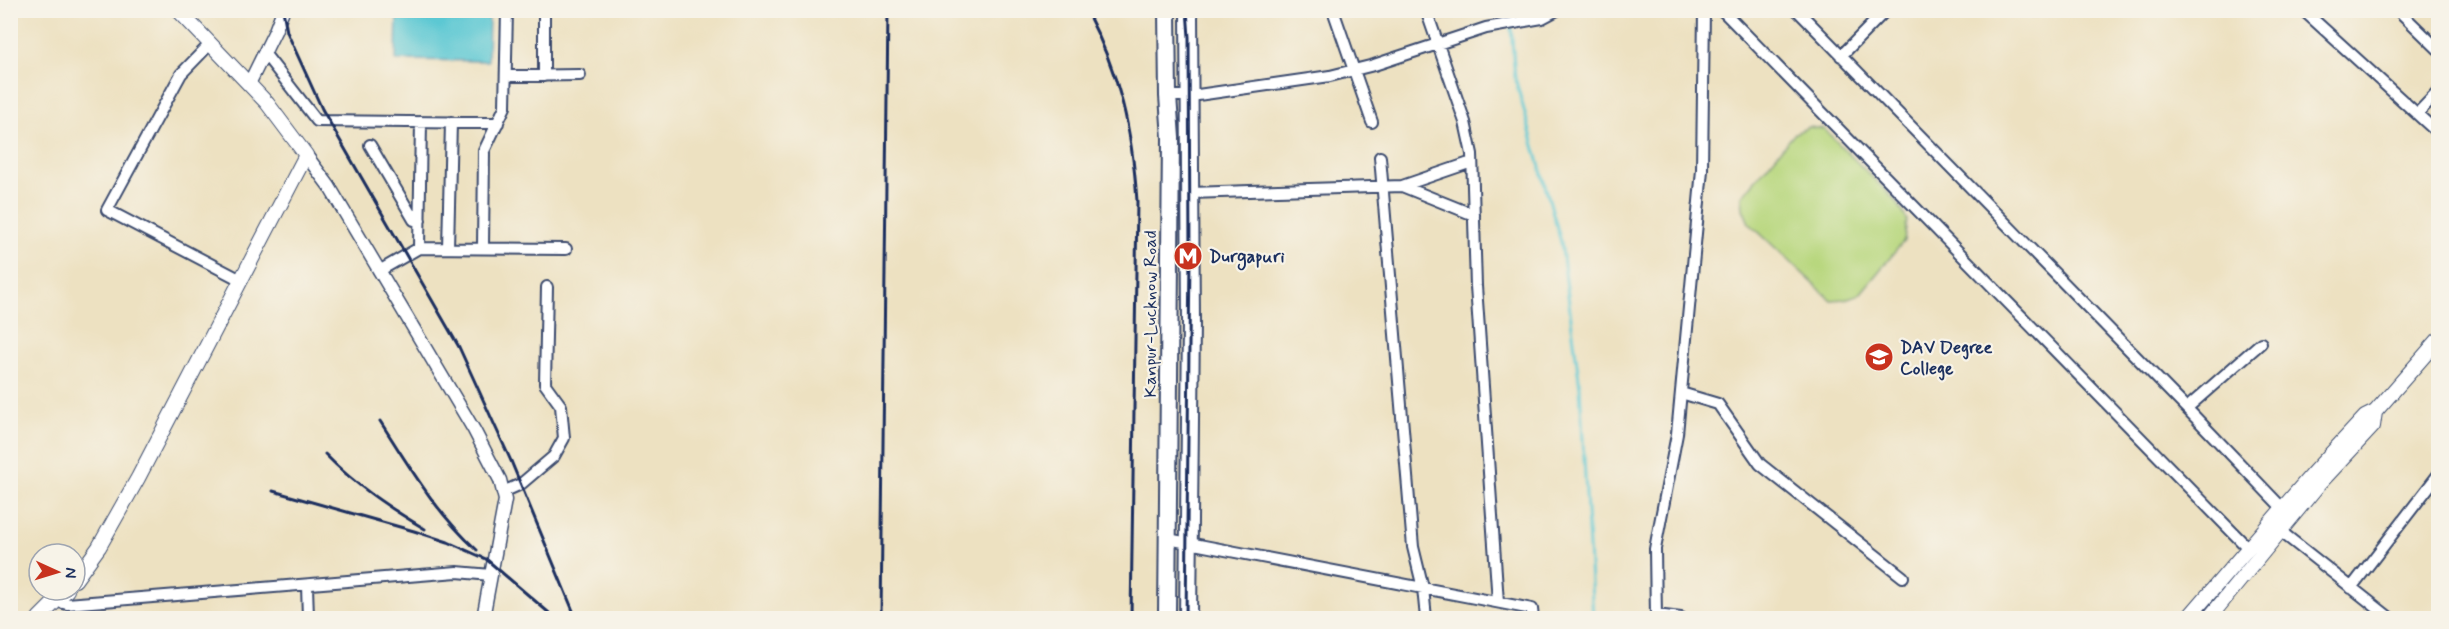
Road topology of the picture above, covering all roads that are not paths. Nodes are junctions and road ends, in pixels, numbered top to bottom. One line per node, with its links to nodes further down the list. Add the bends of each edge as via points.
1 (178, 10): 16 (main road)
2 (282, 10): 19 (street)
3 (507, 10): 23 (street)
4 (544, 10): 24 (street)
5 (1167, 10): 27 (main road, Kanpur-Lucknow Road)
6 (1189, 10): 28 (main road)
7 (1333, 10): 21 (street)
8 (1426, 10): 17 (street)
9 (1557, 10): 17 (street, via 1542,18 1486,28)
10 (1704, 10): 53 (street, via 1702,170)
11 (1722, 10): 61 (street)
12 (1797, 10): 20 (street)
13 (1886, 10): 20 (street)
14 (2302, 10): 29 (street)
15 (2398, 10): 18 (street)
16 (210, 44): 25 (main road); 49 (street, via 181,74 107,210)
17 (1438, 44): 21 (street); 38 (street, via 1465,122)
18 (2439, 49)
19 (264, 53): 25 (street); 30 (street, via 317,121)
20 (1841, 56): 54 (street)
21 (1353, 70): 28 (street); 31 (street)
22 (580, 75): 24 (street)
23 (506, 76): 24 (street); 33 (street, via 505,106)
24 (544, 76)
25 (249, 84): 36 (main road)
26 (2439, 92): 29 (street)
27 (1168, 96): 28 (street); 59 (main road, Kanpur-Lucknow Road)
28 (1191, 96): 41 (main road)
29 (2417, 114): 34 (street)
30 (421, 122): 32 (street); 43 (street)
31 (1372, 122)
32 (451, 123): 33 (street); 45 (street)
33 (498, 123): 46 (street, via 484,151)
34 (2439, 133)
35 (370, 146): 43 (street, via 414,220)
36 (306, 155): 48 (street); 49 (main road)
37 (1380, 157): 40 (street)
38 (1472, 162): 39 (street); 42 (street)
39 (1402, 186): 40 (street); 42 (street)
40 (1383, 187): 41 (street); 66 (street, via 1413,547)
41 (1191, 193): 60 (main road)
42 (1474, 215): 70 (street)
43 (420, 220): 44 (street)
44 (420, 248): 45 (street); 48 (street)
45 (448, 248): 46 (street)
46 (483, 249): 47 (street)
47 (566, 249)
48 (380, 271): 56 (street, via 474,430)
49 (241, 280): 62 (main road, via 131,490)
50 (547, 287): 56 (street, via 545,384 561,406 564,438 554,456 521,484)
51 (2439, 340): 57 (main road, via 2375,412 2373,426)
52 (2261, 343): 54 (street)
53 (1681, 393): 64 (street, via 1718,404 1760,464); 71 (street, via 1655,549)
54 (2187, 408): 57 (street)
55 (2439, 475): 67 (street)
56 (503, 492): 63 (street, via 505,500)
57 (2287, 513): 58 (main road)
58 (2275, 527): 61 (main road); 67 (street); 81 (main road)
59 (1168, 539): 60 (street); 75 (main road, Kanpur-Lucknow Road)
60 (1189, 543): 66 (street); 76 (main road)
61 (2248, 548): 80 (main road)
62 (87, 564)
63 (491, 576): 65 (street, via 457,572); 74 (street)
64 (1904, 577)
65 (307, 585): 69 (street); 73 (street)
66 (1423, 588): 70 (street); 77 (street)
67 (2351, 588): 82 (street)
68 (54, 602): 72 (main road)
69 (59, 602)
70 (1498, 602): 78 (street, via 1532,609)
71 (1656, 617): 79 (street)
72 (39, 618)
73 (308, 618)
74 (483, 618)
75 (1167, 618)
76 (1188, 618)
77 (1426, 618)
78 (1533, 618)
79 (1681, 618)
80 (2188, 618)
81 (2209, 618)
82 (2390, 618)

